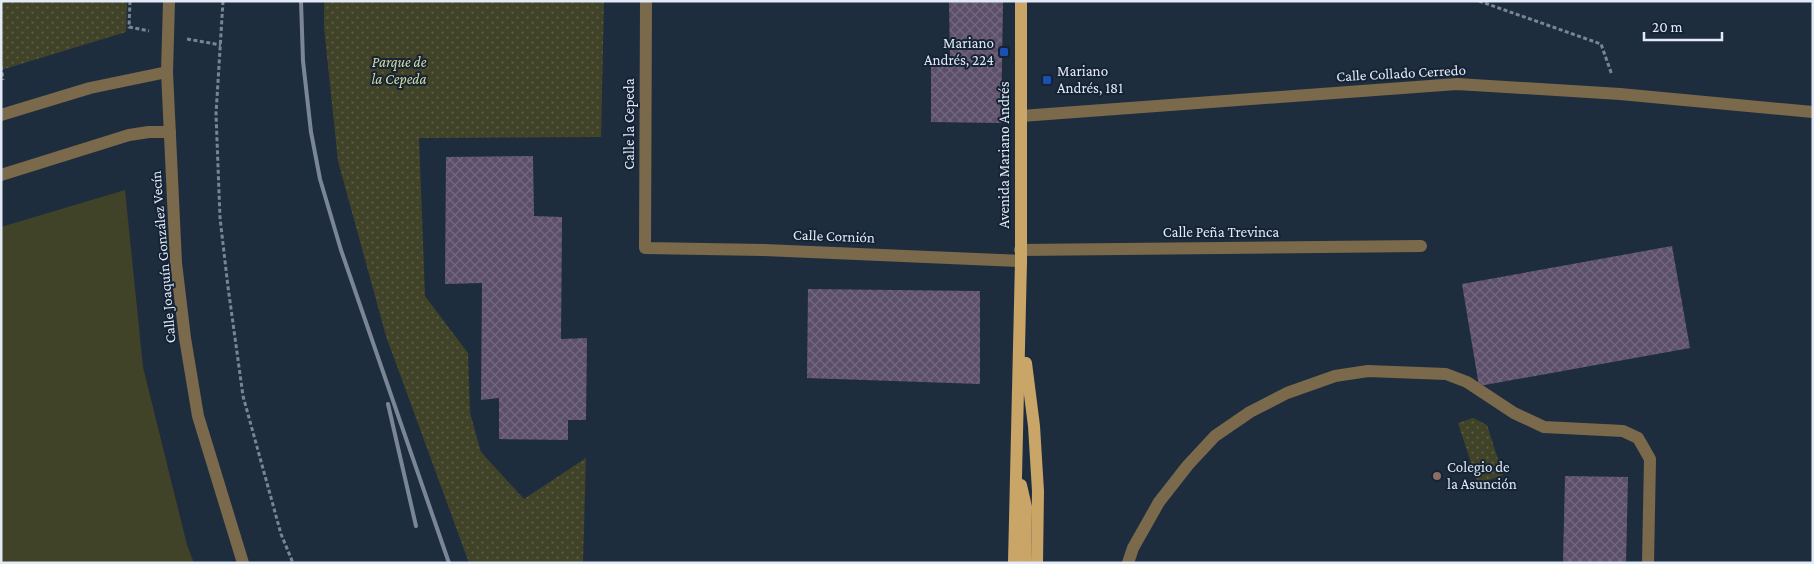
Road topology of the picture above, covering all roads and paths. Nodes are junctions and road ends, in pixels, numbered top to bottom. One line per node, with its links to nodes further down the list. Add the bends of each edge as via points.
1 (130, 1): 7 (path)
2 (169, 1): 9 (street, Calle Joaquín González Vecín)
3 (223, 1): 23 (path, via 216,114 220,218 228,287 243,396 281,534)
4 (646, 1): 18 (street, Calle la Cepeda)
5 (1021, 1): 14 (main road, Avenida Mariano Andrés)
6 (1479, 1): 11 (path, via 1600,44)
7 (130, 27)
8 (1, 66): 10 (path)
9 (167, 72): 13 (street, via 90,88); 15 (street, Calle Joaquín González Vecín)
10 (3, 80)
11 (1620, 94): 12 (street, Calle Collado Cerredo); 14 (street, Calle Collado Cerredo, via 1458,84)
12 (1813, 112)
13 (1, 115)
14 (1021, 116): 19 (main road, Avenida Mariano Andrés)
15 (170, 132): 16 (street, via 129,135); 22 (street, Calle Joaquín González Vecín, via 176,264 186,348 198,416)
16 (1, 174)
17 (1421, 246): 19 (street, Calle Peña Trevinca)
18 (645, 248): 19 (street, Calle Cornión)
19 (1021, 255): 20 (main road, Avenida Mariano Andrés)
20 (1020, 308): 21 (main road, Avenida Mariano Andrés); 26 (main road, Avenida Mariano Andrés, via 1034,426 1038,491)
21 (1016, 463): 24 (main road, Avenida Mariano Andrés); 25 (main road, Avenida Mariano Andrés, via 1026,507)
22 (243, 563)
23 (293, 563)
24 (1014, 563)
25 (1025, 563)
26 (1037, 563)
27 (1128, 563): 28 (street, via 1159,502 1215,436 1250,412 1287,393 1335,376 1368,370 1446,374 1467,382 1514,413 1544,427 1623,432 1638,438 1650,460)
28 (1648, 563)

